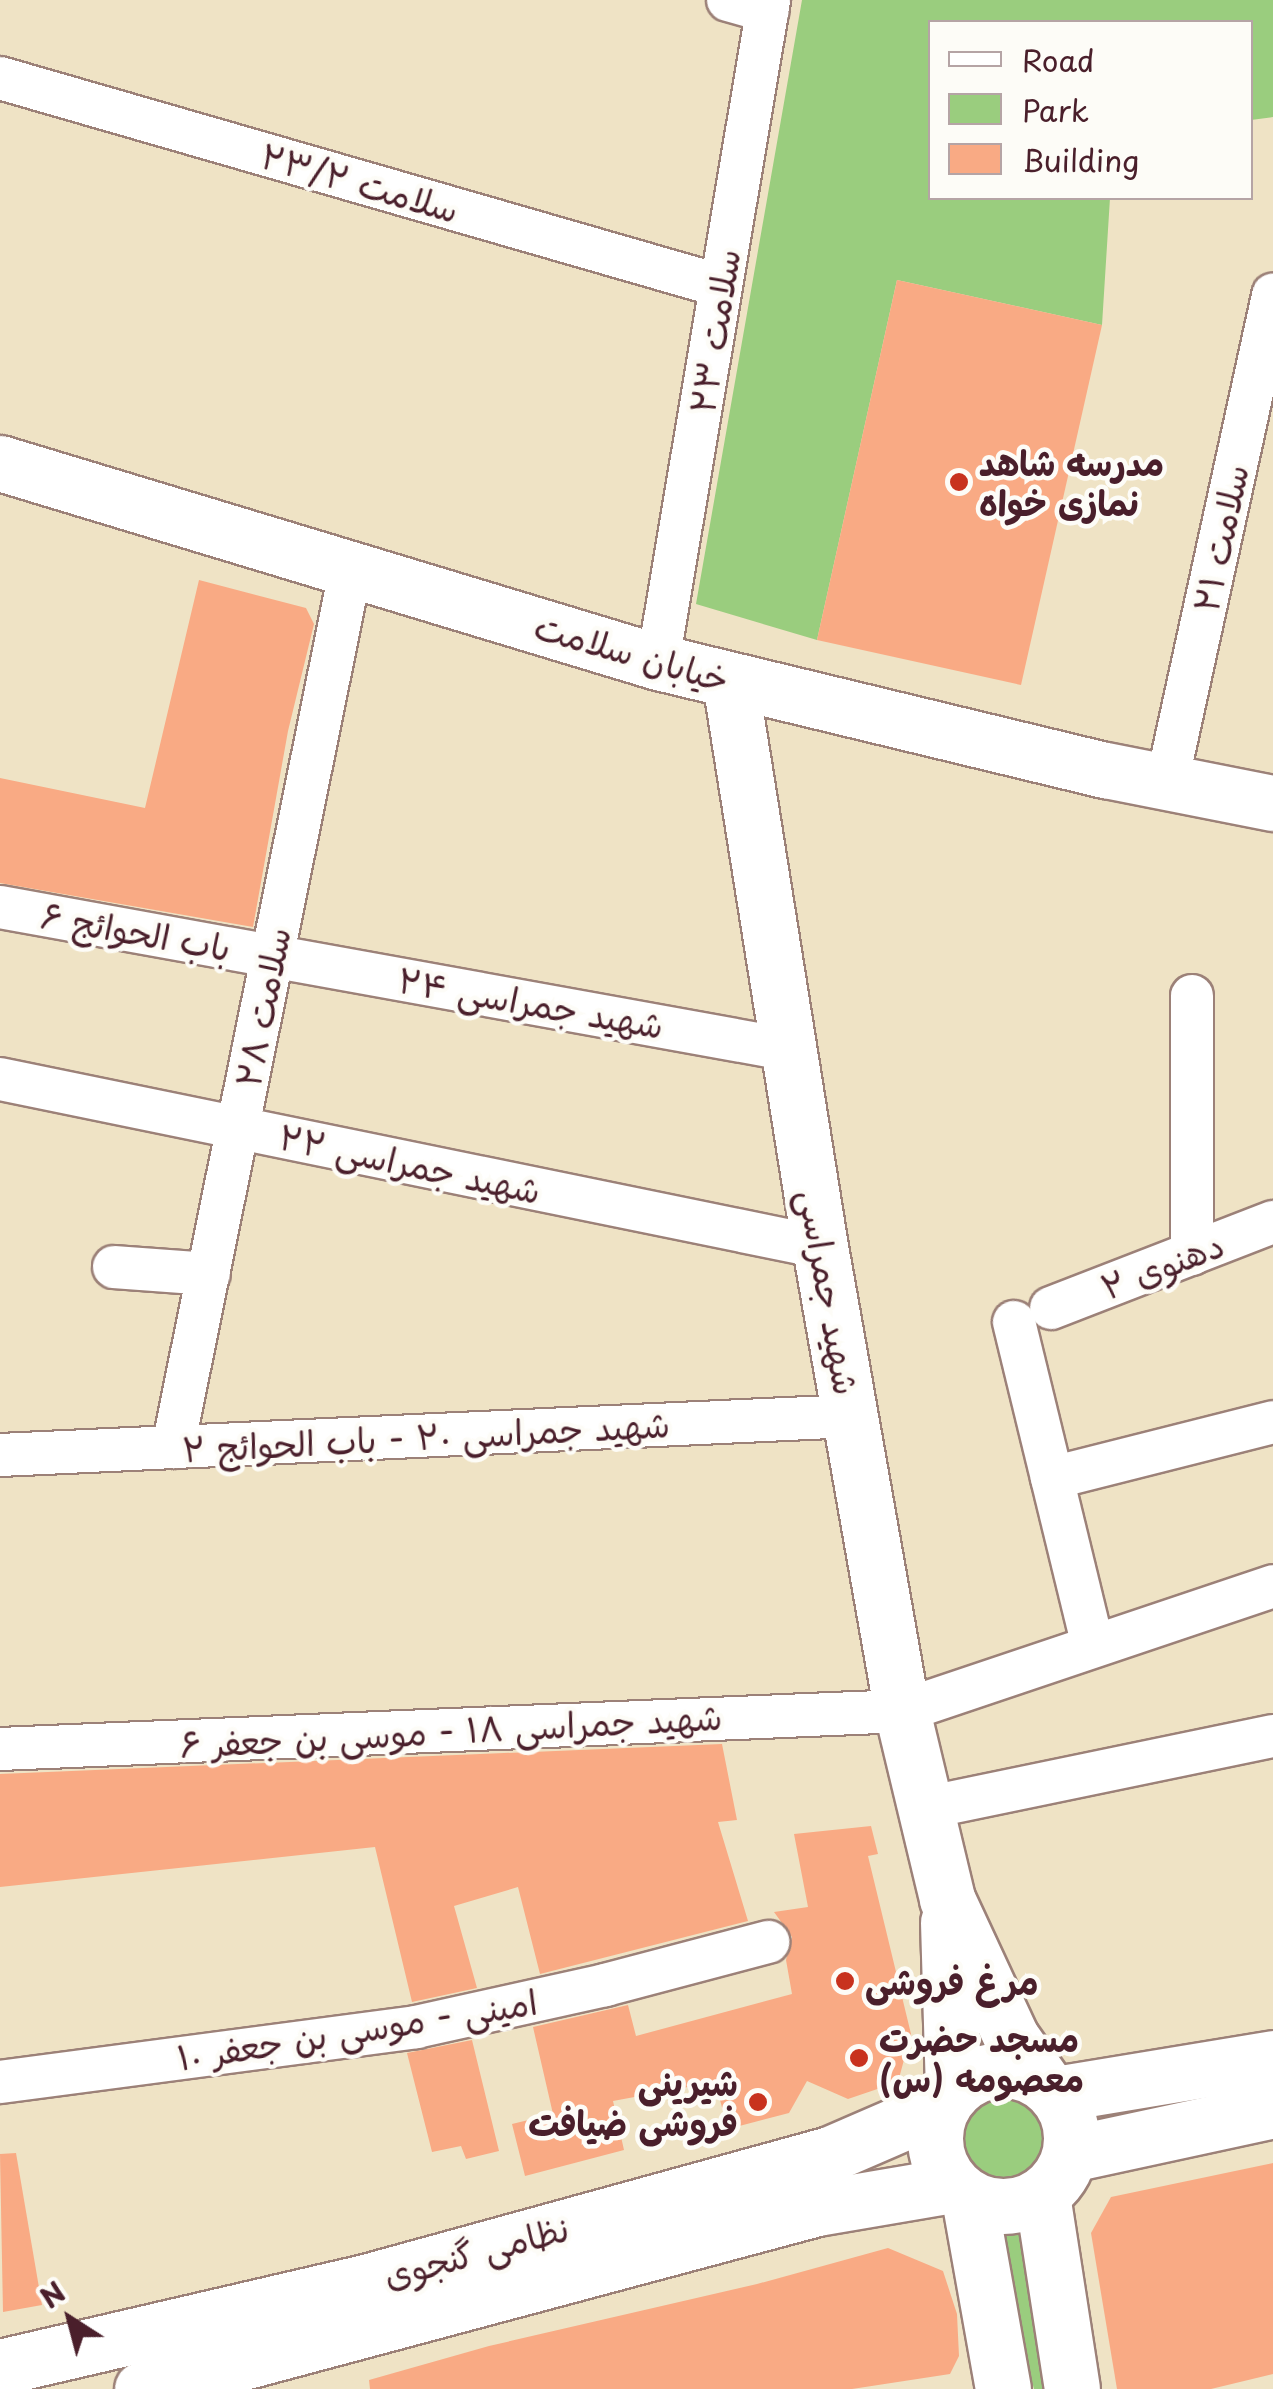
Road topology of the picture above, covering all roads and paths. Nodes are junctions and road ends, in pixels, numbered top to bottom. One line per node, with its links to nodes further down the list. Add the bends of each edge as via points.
1 (755, 4): 3 (street, سلامت ۲۳)
2 (0, 78): 3 (street, سلامت ۲۳/۲)
3 (721, 286): 7 (street, سلامت ۲۳)
4 (1273, 294): 9 (street, سلامت ۲۱)
5 (0, 463): 6 (street, خیابان سلامت)
6 (351, 567): 7 (street, خیابان سلامت); 12 (street, سلامت ۲۸)
7 (658, 662): 8 (street, خیابان سلامت)
8 (730, 681): 9 (street, خیابان سلامت); 14 (street, شهید جمراسی)
9 (1167, 782): 10 (street, خیابان سلامت)
10 (1273, 804)
11 (0, 907): 12 (street, باب الحوائج ۶)
12 (272, 955): 14 (street, شهید جمراسی ۲۴); 16 (street, سلامت ۲۸)
13 (1192, 996): 19 (street)
14 (791, 1050): 18 (street, شهید جمراسی)
15 (0, 1079): 16 (street, شهید جمراسی ۲۲)
16 (238, 1128): 18 (street, شهید جمراسی ۲۲); 21 (street, سلامت ۲۸)
17 (1273, 1222): 19 (street, دهنوی ۲)
18 (820, 1247): 22 (street, شهید جمراسی)
19 (1192, 1254): 26 (street, دهنوی ۲, via 1032,1315)
20 (114, 1267): 21 (street)
21 (209, 1274): 24 (street, سلامت ۲۸)
22 (853, 1416): 24 (street, شهید جمراسی ۲۰ - باب الحوائج ۲); 29 (street, شهید جمراسی)
23 (1273, 1422): 26 (street)
24 (173, 1448): 25 (street, شهید جمراسی ۲۰ - باب الحوائج ۲)
25 (0, 1455)
26 (1052, 1478): 28 (street)
27 (1273, 1586): 28 (street, شهید جمراسی ۱۸ - موسی بن جعفر ۶)
28 (1093, 1645): 29 (street, شهید جمراسی ۱۸ - موسی بن جعفر ۶)
29 (902, 1711): 31 (street, شهید جمراسی ۱۸ - موسی بن جعفر ۶); 32 (street, شهید جمراسی)
30 (1273, 1736): 32 (street)
31 (0, 1749)
32 (925, 1808): 33 (street, شهید جمراسی)
33 (947, 1899): 37 (street, via 1011,2037); 38 (street)
34 (768, 1942): 36 (street, امینی - موسی بن جعفر ۱۰, via 416,2027)
35 (1273, 2058): 37 (street)
36 (0, 2082)
37 (1049, 2087): 38 (street, via 1005,2070 986,2072); 40 (street, via 1072,2132)
38 (948, 2099): 41 (street, via 935,2147); 42 (street, نظامی گنجوی, via 830,2154 369,2281)
39 (1273, 2110): 40 (street)
40 (1056, 2174): 41 (street, via 1006,2207); 45 (street)
41 (961, 2192): 43 (street, نظامی گنجوی, via 817,2208); 44 (street)
42 (0, 2368)
43 (142, 2389)
44 (1004, 2389)
45 (1072, 2389)

